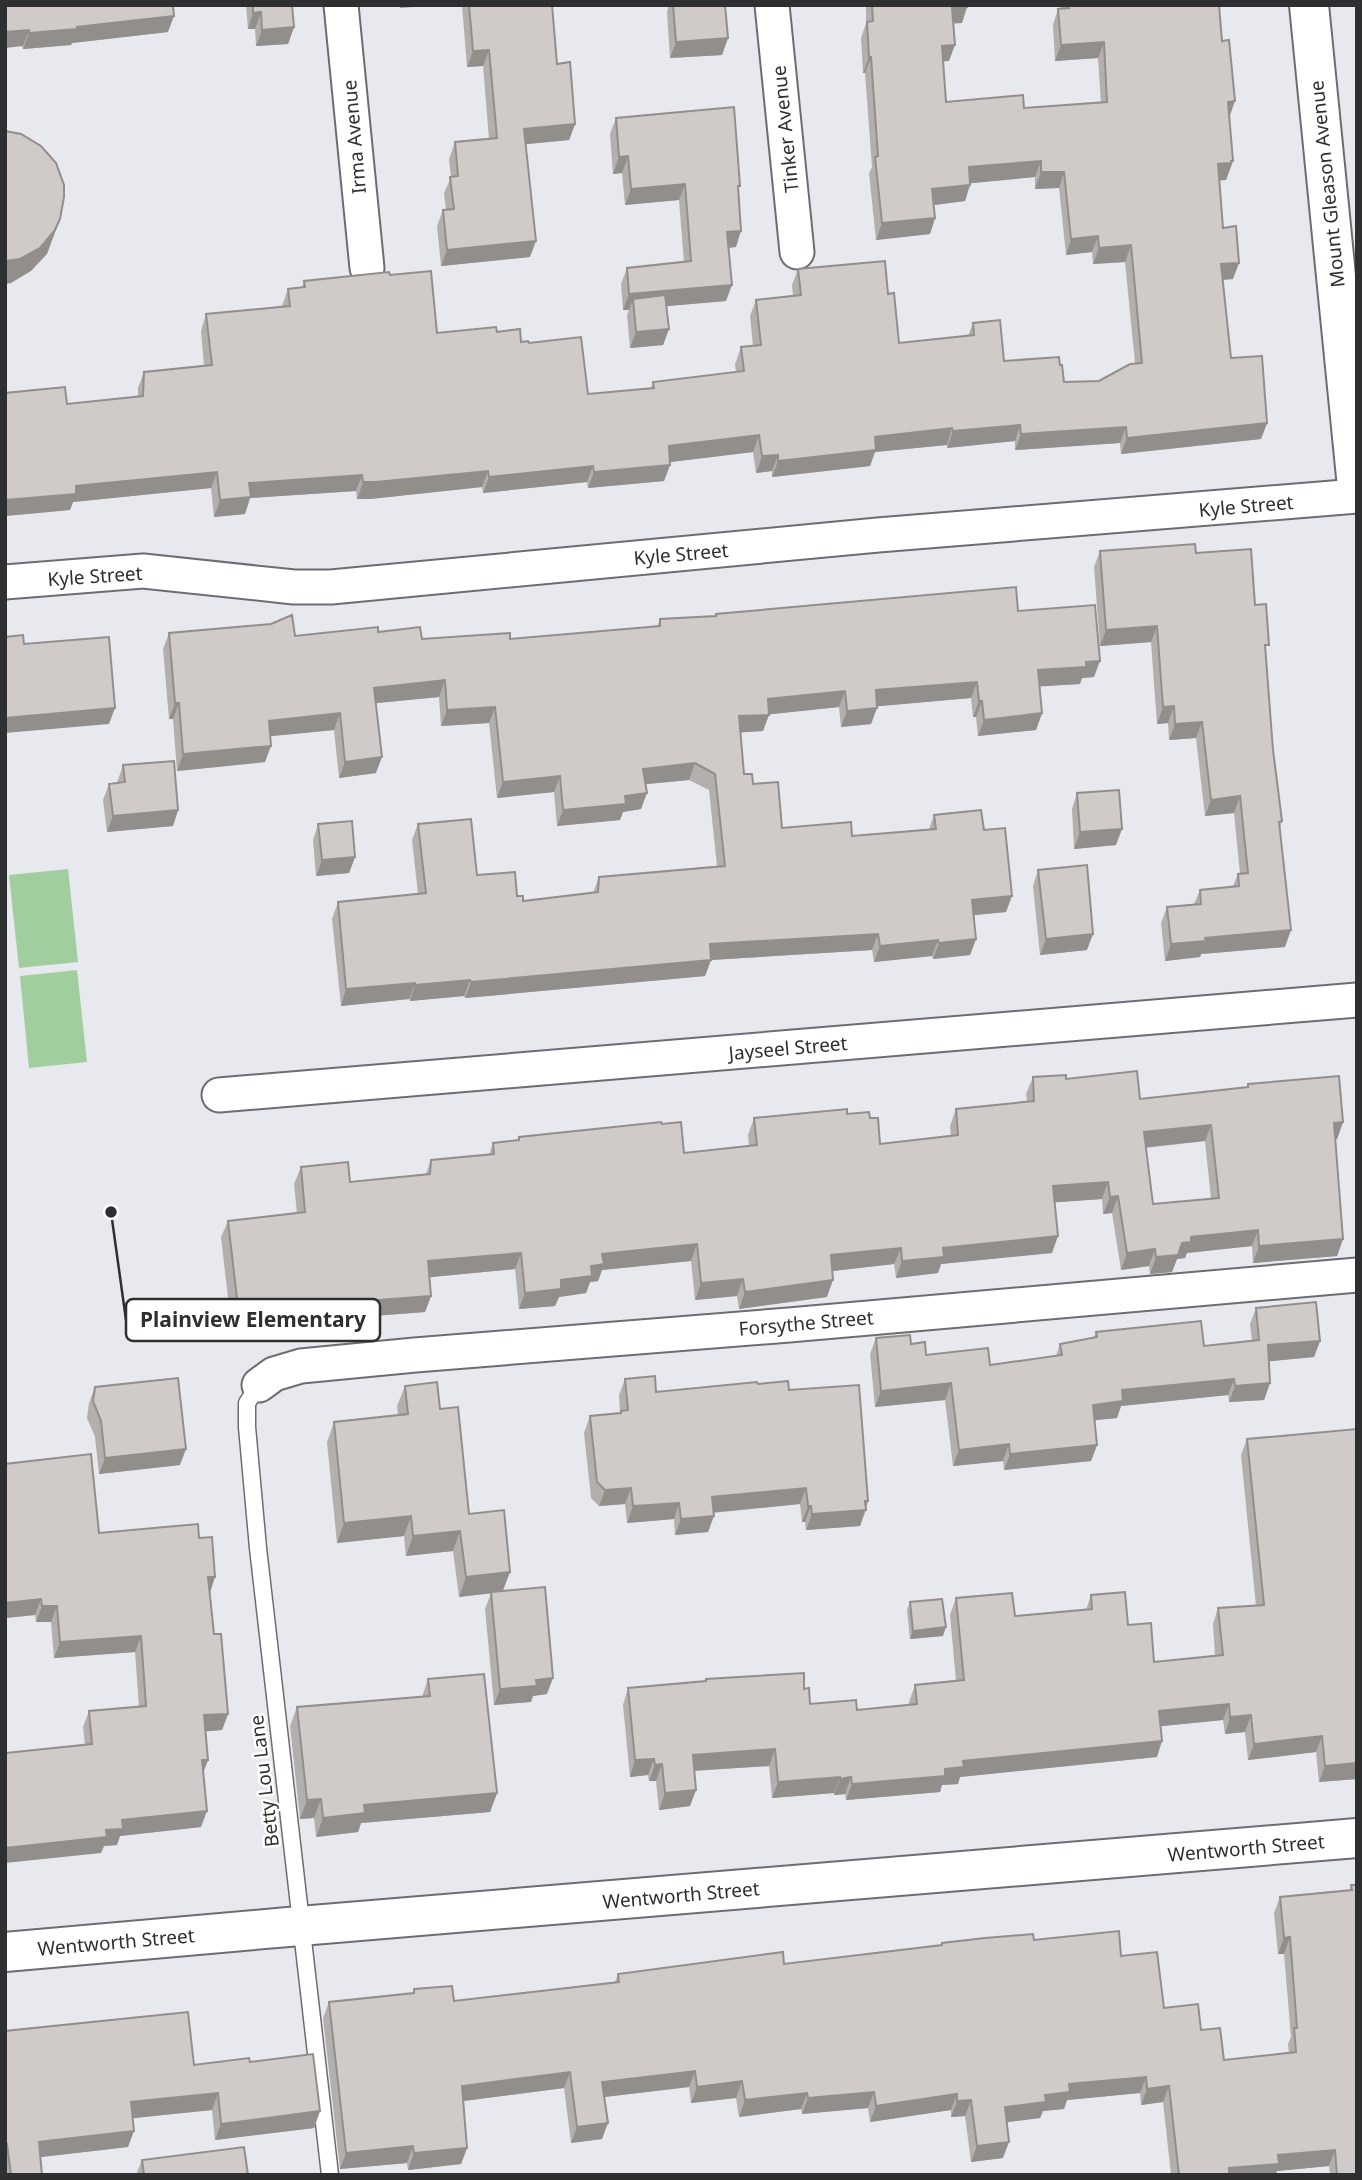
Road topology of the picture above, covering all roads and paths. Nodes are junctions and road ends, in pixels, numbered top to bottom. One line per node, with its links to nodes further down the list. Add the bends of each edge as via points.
1 (341, 5): 5 (street, Irma Avenue)
2 (772, 5): 4 (street, Tinker Avenue)
3 (1309, 5): 6 (street, Mount Gleason Avenue)
4 (797, 252)
5 (366, 268)
6 (1356, 479): 7 (street, Kyle Street, via 878,535 331,587 143,571)
7 (5, 582)
8 (1357, 1000): 9 (street, Jayseel Street)
9 (219, 1095)
10 (1357, 1275): 11 (street, Forsythe Street, via 301,1366 274,1374)
11 (259, 1385): 13 (lane, Betty Lou Lane, via 247,1403 247,1427)
12 (1357, 1838): 13 (street, Wentworth Street)
13 (302, 1927): 14 (street, Wentworth Street); 15 (lane, Betty Lou Lane)
14 (5, 1952)
15 (330, 2175)

